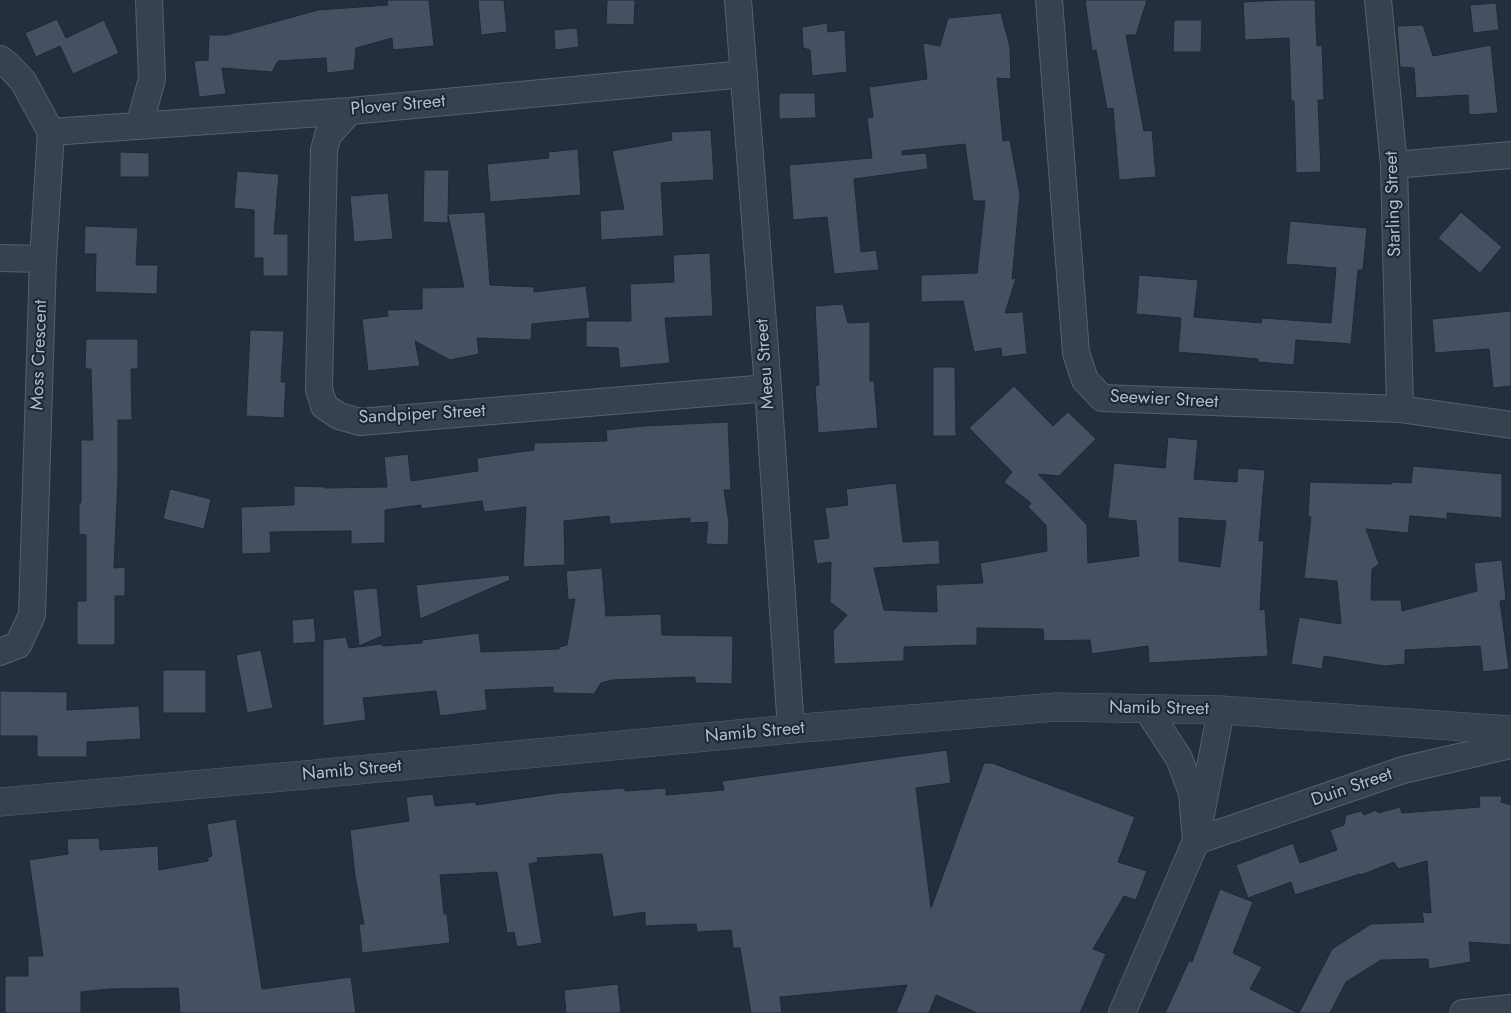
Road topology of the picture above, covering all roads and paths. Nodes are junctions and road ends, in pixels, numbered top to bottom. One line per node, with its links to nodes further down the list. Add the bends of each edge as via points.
1 (150, 0): 8 (street, via 152,79)
2 (738, 0): 6 (street, Meeu Street)
3 (1049, 0): 15 (street, Seewier Street, via 1076,353 1085,380 1102,398)
4 (1378, 0): 11 (street, Starling Street)
5 (0, 59): 9 (street, via 23,81)
6 (744, 74): 7 (street, Plover Street); 14 (street, Meeu Street)
7 (350, 111): 8 (street, Plover Street); 14 (street, Sandpiper Street, via 328,134 324,150 319,389 324,406 339,416 360,422)
8 (139, 126): 9 (street, Plover Street)
9 (51, 132): 13 (street, Moss Crescent)
10 (1511, 155): 11 (street)
11 (1394, 165): 15 (street, Starling Street)
12 (0, 258): 13 (street)
13 (43, 259): 17 (street, Moss Crescent, via 32,614 18,645)
14 (768, 388): 20 (street, Meeu Street)
15 (1400, 409): 16 (street, Seewier Street)
16 (1511, 425)
17 (0, 652)
18 (1146, 708): 19 (street, Namib Street); 20 (street, Namib Street, via 1056,707); 24 (street, via 1179,758 1192,793)
19 (1222, 710): 21 (street, Namib Street); 24 (street)
20 (791, 729): 23 (street, Namib Street)
21 (1511, 730)
22 (1511, 745): 24 (street, Duin Street, via 1403,770)
23 (0, 802)
24 (1196, 841): 26 (street)
25 (1511, 1008): 27 (street)
26 (1122, 1013)
27 (1463, 1013)

